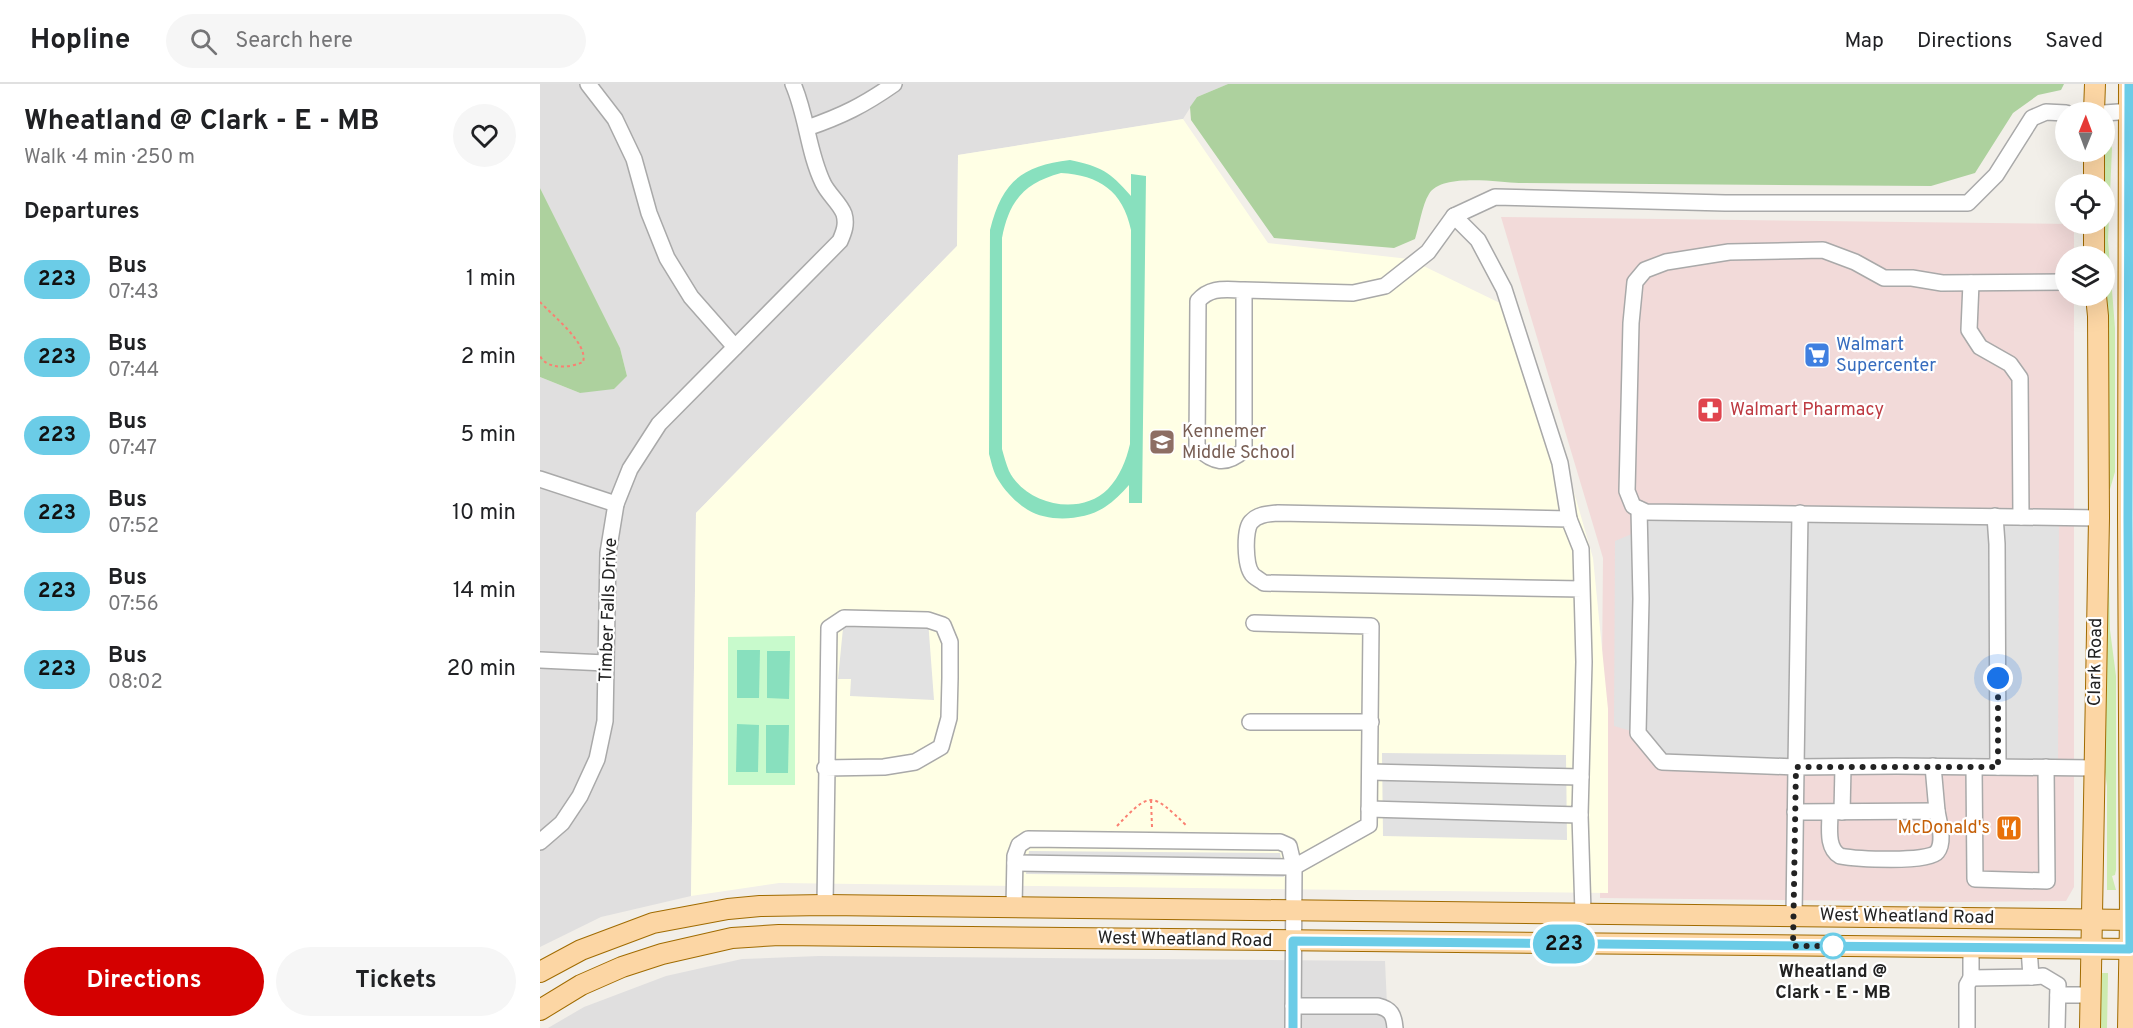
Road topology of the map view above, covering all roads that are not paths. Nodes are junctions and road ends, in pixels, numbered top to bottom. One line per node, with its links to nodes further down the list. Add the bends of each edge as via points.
1 (588, 84): 17 (street, via 615,119 634,159 667,258 691,297)
2 (793, 84): 10 (street)
3 (894, 84): 10 (street, via 841,116)
4 (2095, 84): 6 (main road)
5 (2129, 84): 7 (main road)
6 (2094, 102)
7 (2131, 111): 9 (street); 16 (main road)
8 (2055, 112): 11 (street, via 2032,118 1996,175 1968,203 1495,197)
9 (2115, 112)
10 (807, 128): 17 (street, Timber Falls Drive, via 823,184 844,213 846,228 840,241)
11 (1454, 216): 14 (street, via 1428,252 1385,286 1353,293); 25 (street, via 1478,240 1504,289 1560,464)
12 (2055, 282): 13 (street)
13 (1971, 283): 20 (street, via 1884,278 1823,250 1729,252 1666,262 1645,270 1635,282 1628,440 1627,491 1633,506); 23 (street, via 1969,330 1980,347 2010,364 2020,378)
14 (1244, 290): 14 (street, via 1244,450 1221,461 1207,458 1197,447 1198,301 1215,289)
15 (2097, 306): 24 (main road, Clark Road)
16 (2131, 341): 26 (main road)
17 (735, 347): 19 (street, Timber Falls Drive, via 659,424 630,469)
18 (540, 479): 19 (street)
19 (616, 504): 31 (street, Timber Falls Drive, via 608,553)
20 (1639, 509): 21 (street); 37 (street, via 1638,733 1662,762)
21 (1800, 513): 22 (street); 37 (street)
22 (1995, 516): 23 (street); 38 (street)
23 (2021, 517): 24 (street)
24 (2099, 518): 26 (main road); 41 (main road, Clark Road)
25 (1569, 519): 27 (street, via 1581,549); 27 (street, via 1261,515 1246,532 1247,562 1251,574 1263,583 1274,584)
26 (2130, 519): 29 (main road)
27 (1582, 589): 43 (street)
28 (1254, 623): 33 (street, via 1371,626)
29 (2131, 637): 58 (main road)
30 (540, 660): 31 (street)
31 (606, 663): 49 (street, Timber Falls Drive, via 605,721 597,759 562,823)
32 (1250, 722): 33 (street)
33 (1371, 722): 42 (street)
34 (1843, 766): 35 (street); 37 (street); 47 (street)
35 (1933, 766): 36 (street); 45 (street)
36 (1974, 766): 38 (street); 39 (street, via 1975,879 2047,881)
37 (1796, 767): 46 (street)
38 (1998, 767): 39 (street)
39 (2046, 767): 41 (street)
40 (825, 768): 40 (street, via 829,628 844,618 928,620 943,625 950,642 949,718 941,747 915,762); 52 (street)
41 (2095, 768): 57 (main road, Clark Road)
42 (1370, 772): 43 (street); 44 (street)
43 (1581, 777): 48 (street)
44 (1369, 809): 48 (street); 51 (street, via 1369,825)
45 (1937, 811): 47 (street); 47 (street, via 1941,837 1938,851 1932,857 1919,859 1840,856 1830,846)
46 (1795, 812): 47 (street); 56 (street)
47 (1836, 812)
48 (1580, 815): 55 (street)
49 (540, 842)
50 (1015, 863): 51 (street); 51 (street, via 1019,844 1028,839 1280,842 1289,846); 53 (street)
51 (1294, 867): 54 (street)
52 (825, 905): 53 (main road, West Wheatland Road); 59 (main road); 68 (main road, West Wheatland Road, via 728,909 653,923)
53 (1014, 907): 54 (main road, West Wheatland Road); 60 (main road)
54 (1293, 910): 55 (main road, West Wheatland Road); 61 (street)
55 (1583, 913): 56 (main road, West Wheatland Road); 62 (main road)
56 (1794, 916): 57 (main road, West Wheatland Road); 63 (main road)
57 (2091, 919): 58 (main road, West Wheatland Road); 66 (main road, Clark Road)
58 (2132, 920): 67 (main road)
59 (823, 936): 60 (main road, West Wheatland Road); 75 (main road, West Wheatland Road, via 732,939 662,954 581,985)
60 (1035, 938): 61 (main road, West Wheatland Road)
61 (1293, 941): 62 (main road, West Wheatland Road); 74 (street)
62 (1585, 944): 63 (main road, West Wheatland Road)
63 (1793, 946): 64 (main road, West Wheatland Road)
64 (1971, 948): 65 (main road, West Wheatland Road); 70 (street)
65 (2029, 948): 66 (main road, West Wheatland Road); 69 (street)
66 (2091, 949): 67 (main road, West Wheatland Road); 72 (main road, Clark Road)
67 (2132, 949): 73 (main road)
68 (540, 972)
69 (2031, 977): 70 (street); 71 (street, via 2043,976 2058,985)
70 (1971, 978): 78 (street, via 1967,986)
71 (2058, 995): 72 (street); 79 (street)
72 (2090, 995): 80 (main road, Clark Road)
73 (2131, 998): 81 (main road)
74 (1293, 1006): 76 (street); 77 (street, via 1388,1008)
75 (540, 1010)
76 (1293, 1028)
77 (1395, 1028)
78 (1967, 1028)
79 (2057, 1028)
80 (2090, 1028)
81 (2128, 1028)

